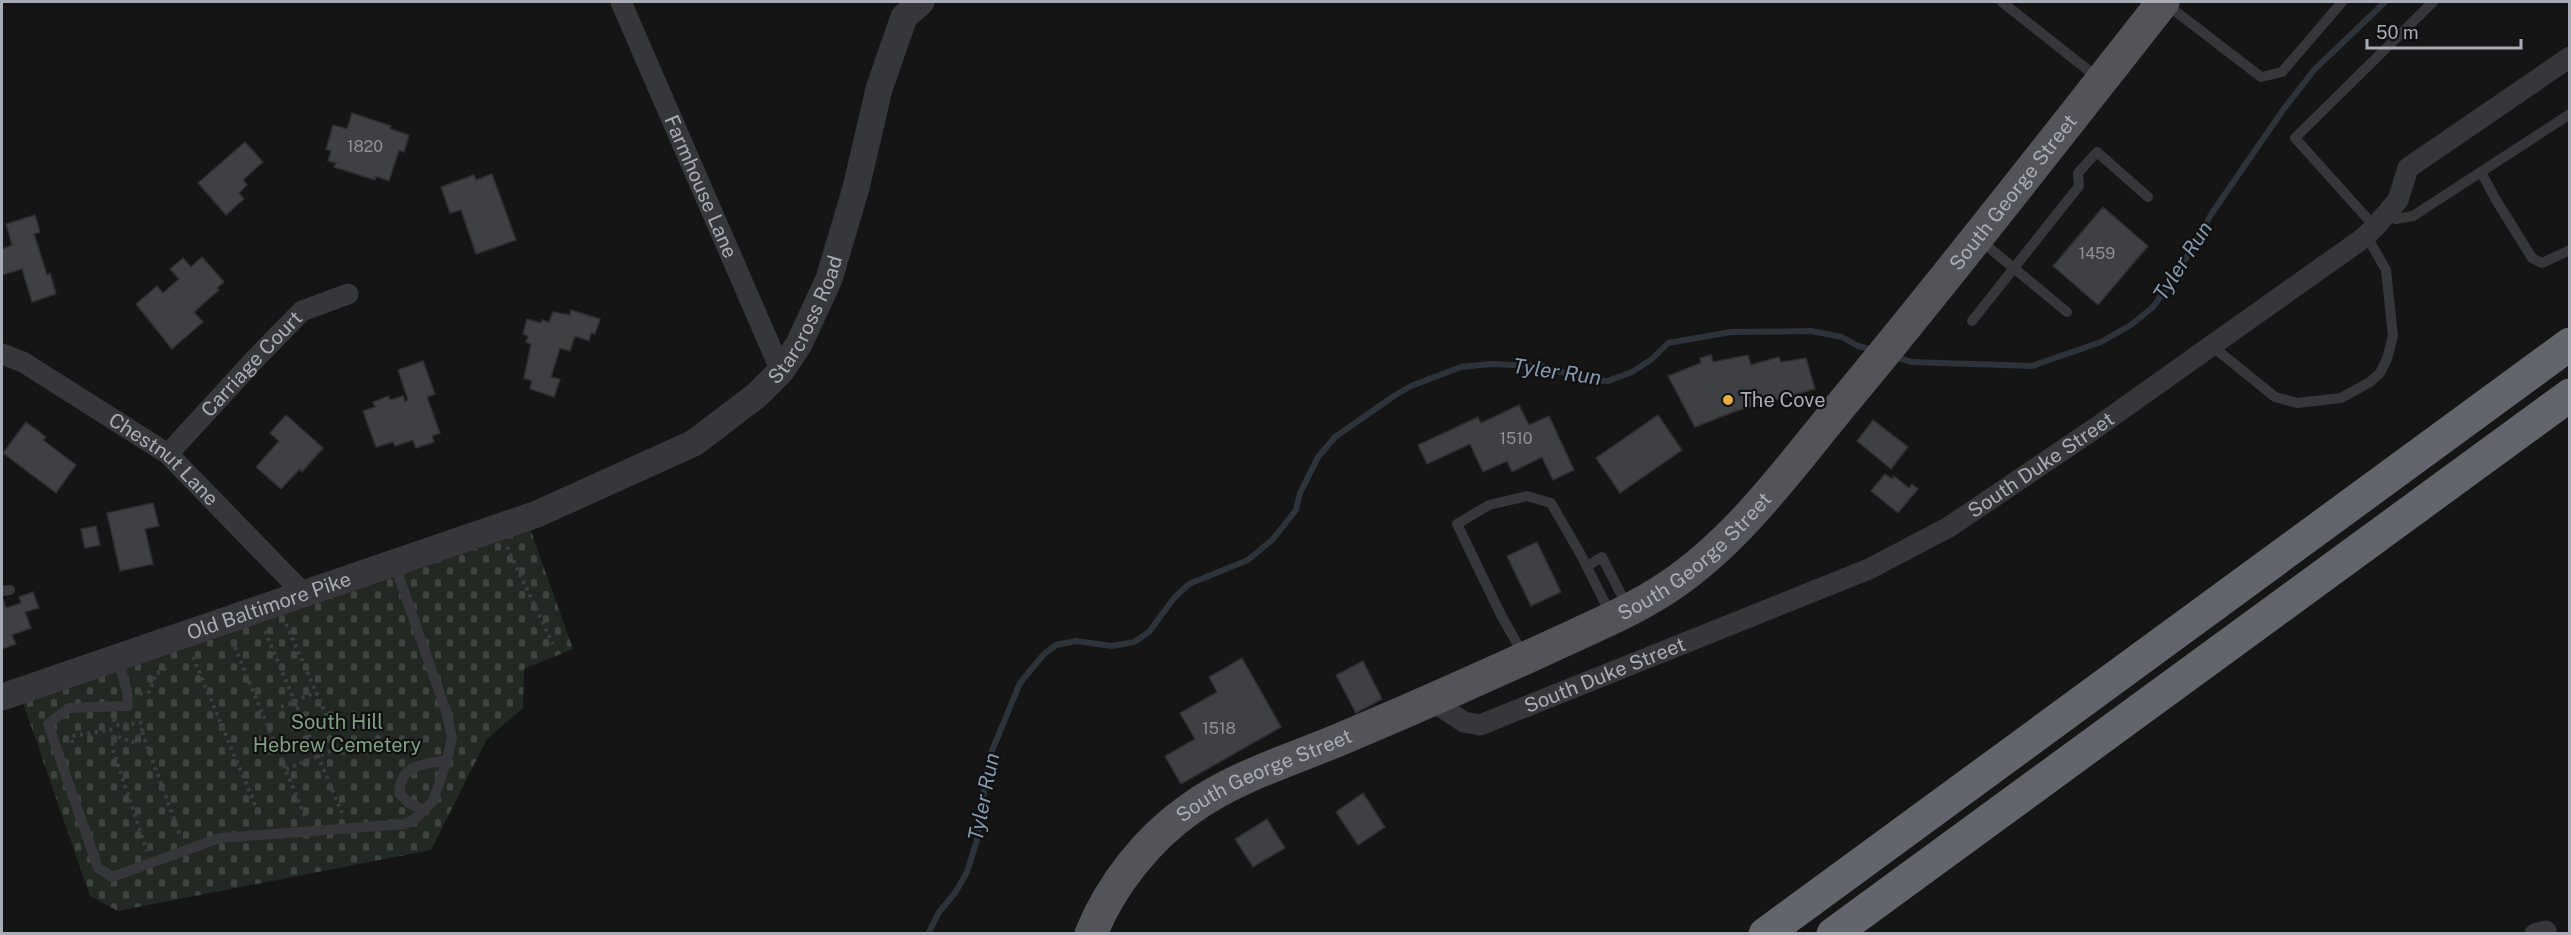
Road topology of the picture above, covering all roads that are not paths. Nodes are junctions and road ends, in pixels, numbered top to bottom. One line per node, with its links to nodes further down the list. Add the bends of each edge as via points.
1 (621, 2): 22 (street, Farmhouse Lane)
2 (921, 2): 22 (street, Starcross Road, via 904,17 879,89 829,279)
3 (2002, 2): 8 (lane)
4 (2163, 2): 5 (lane, via 2261,77 2283,72); 8 (main road, South George Street)
5 (2342, 2)
6 (2433, 2): 12 (lane, via 2295,138)
7 (2570, 57): 12 (street, South Duke Street, via 2408,168 2398,200)
8 (2101, 80): 13 (main road, South George Street)
9 (2570, 114): 10 (lane)
10 (2481, 172): 12 (lane, via 2413,216); 14 (lane, via 2532,258 2542,263)
11 (2148, 197): 15 (lane, via 2097,152 2078,173 2079,186)
12 (2376, 225): 20 (street, South Duke Street); 20 (lane, via 2386,270 2393,336 2380,373 2370,382 2341,398 2297,403 2276,397)
13 (1978, 238): 15 (lane); 29 (main road, South George Street, via 1743,522 1671,585)
14 (2570, 250)
15 (2014, 268): 17 (lane); 18 (lane)
16 (348, 294): 24 (street, Carriage Court, via 302,311)
17 (2067, 312)
18 (1972, 321)
19 (2570, 344): 37 (highway)
20 (2212, 346): 33 (street, South Duke Street, via 1949,526 1869,569 1480,725 1464,722)
21 (2, 354): 24 (street, Chestnut Lane, via 23,362)
22 (782, 371): 25 (street, Starcross Road, via 694,443)
23 (2570, 395): 38 (highway)
24 (168, 454): 28 (street, Chestnut Lane)
25 (537, 514): 26 (street, Old Baltimore Pike)
26 (394, 563): 28 (street, Old Baltimore Pike); 34 (lane, via 446,711 452,738)
27 (1587, 566): 29 (lane); 29 (lane, via 1602,557); 31 (lane, via 1551,503 1527,496 1489,504 1457,524)
28 (303, 593): 30 (street, Old Baltimore Pike, via 226,636)
29 (1621, 614): 31 (main road, South George Street)
30 (117, 657): 32 (street, Old Baltimore Pike); 35 (lane, via 128,706 69,708 48,724 98,868 112,877 220,837 405,824)
31 (1526, 658): 33 (main road, South George Street)
32 (2, 696)
33 (1432, 701): 36 (main road, South George Street, via 1230,785 1188,809 1149,845 1119,882)
34 (447, 760): 35 (lane, via 432,801); 35 (lane, via 405,771 400,779 399,793)
35 (423, 810)
36 (1091, 933)
37 (1765, 933)
38 (1833, 933)

